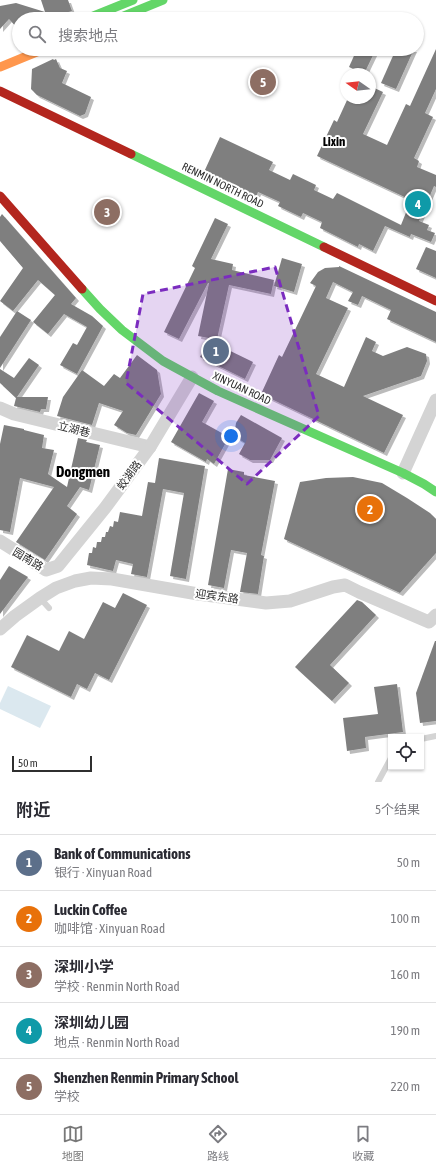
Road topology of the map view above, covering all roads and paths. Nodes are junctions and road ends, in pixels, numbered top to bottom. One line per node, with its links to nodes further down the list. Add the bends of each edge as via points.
1 (133, 0): 3 (main road)
2 (163, 0): 4 (main road)
3 (103, 12)
4 (134, 12)
5 (27, 56): 6 (main road)
6 (22, 58): 7 (main road); 9 (main road, via 10,70 7,80 9,90)
7 (0, 67)
8 (0, 91): 9 (main road, RENMIN NORTH ROAD)
9 (15, 98): 11 (main road, RENMIN NORTH ROAD)
10 (0, 196): 12 (main road, XINYUAN ROAD, via 100,309 122,330 163,361)
11 (436, 301)
12 (192, 377): 15 (street, 蛟湖路); 16 (main road, XINYUAN ROAD)
13 (436, 400): 16 (street)
14 (0, 408): 15 (street, 立湖巷, via 14,414)
15 (150, 447): 19 (street, 蛟湖路)
16 (403, 473): 17 (main road, XINYUAN ROAD)
17 (436, 492)
18 (0, 541): 19 (street, 园南路, via 46,570)
19 (58, 566)
20 (40, 598): 21 (lane); 22 (street, 迎宾东路, via 56,588 91,578 266,602 290,601 345,584 429,622); 23 (street, 迎宾东路)
21 (48, 608)
22 (436, 615)
23 (0, 629)
24 (436, 736): 25 (lane)
25 (424, 738)
26 (388, 764): 27 (lane)
27 (378, 782)

